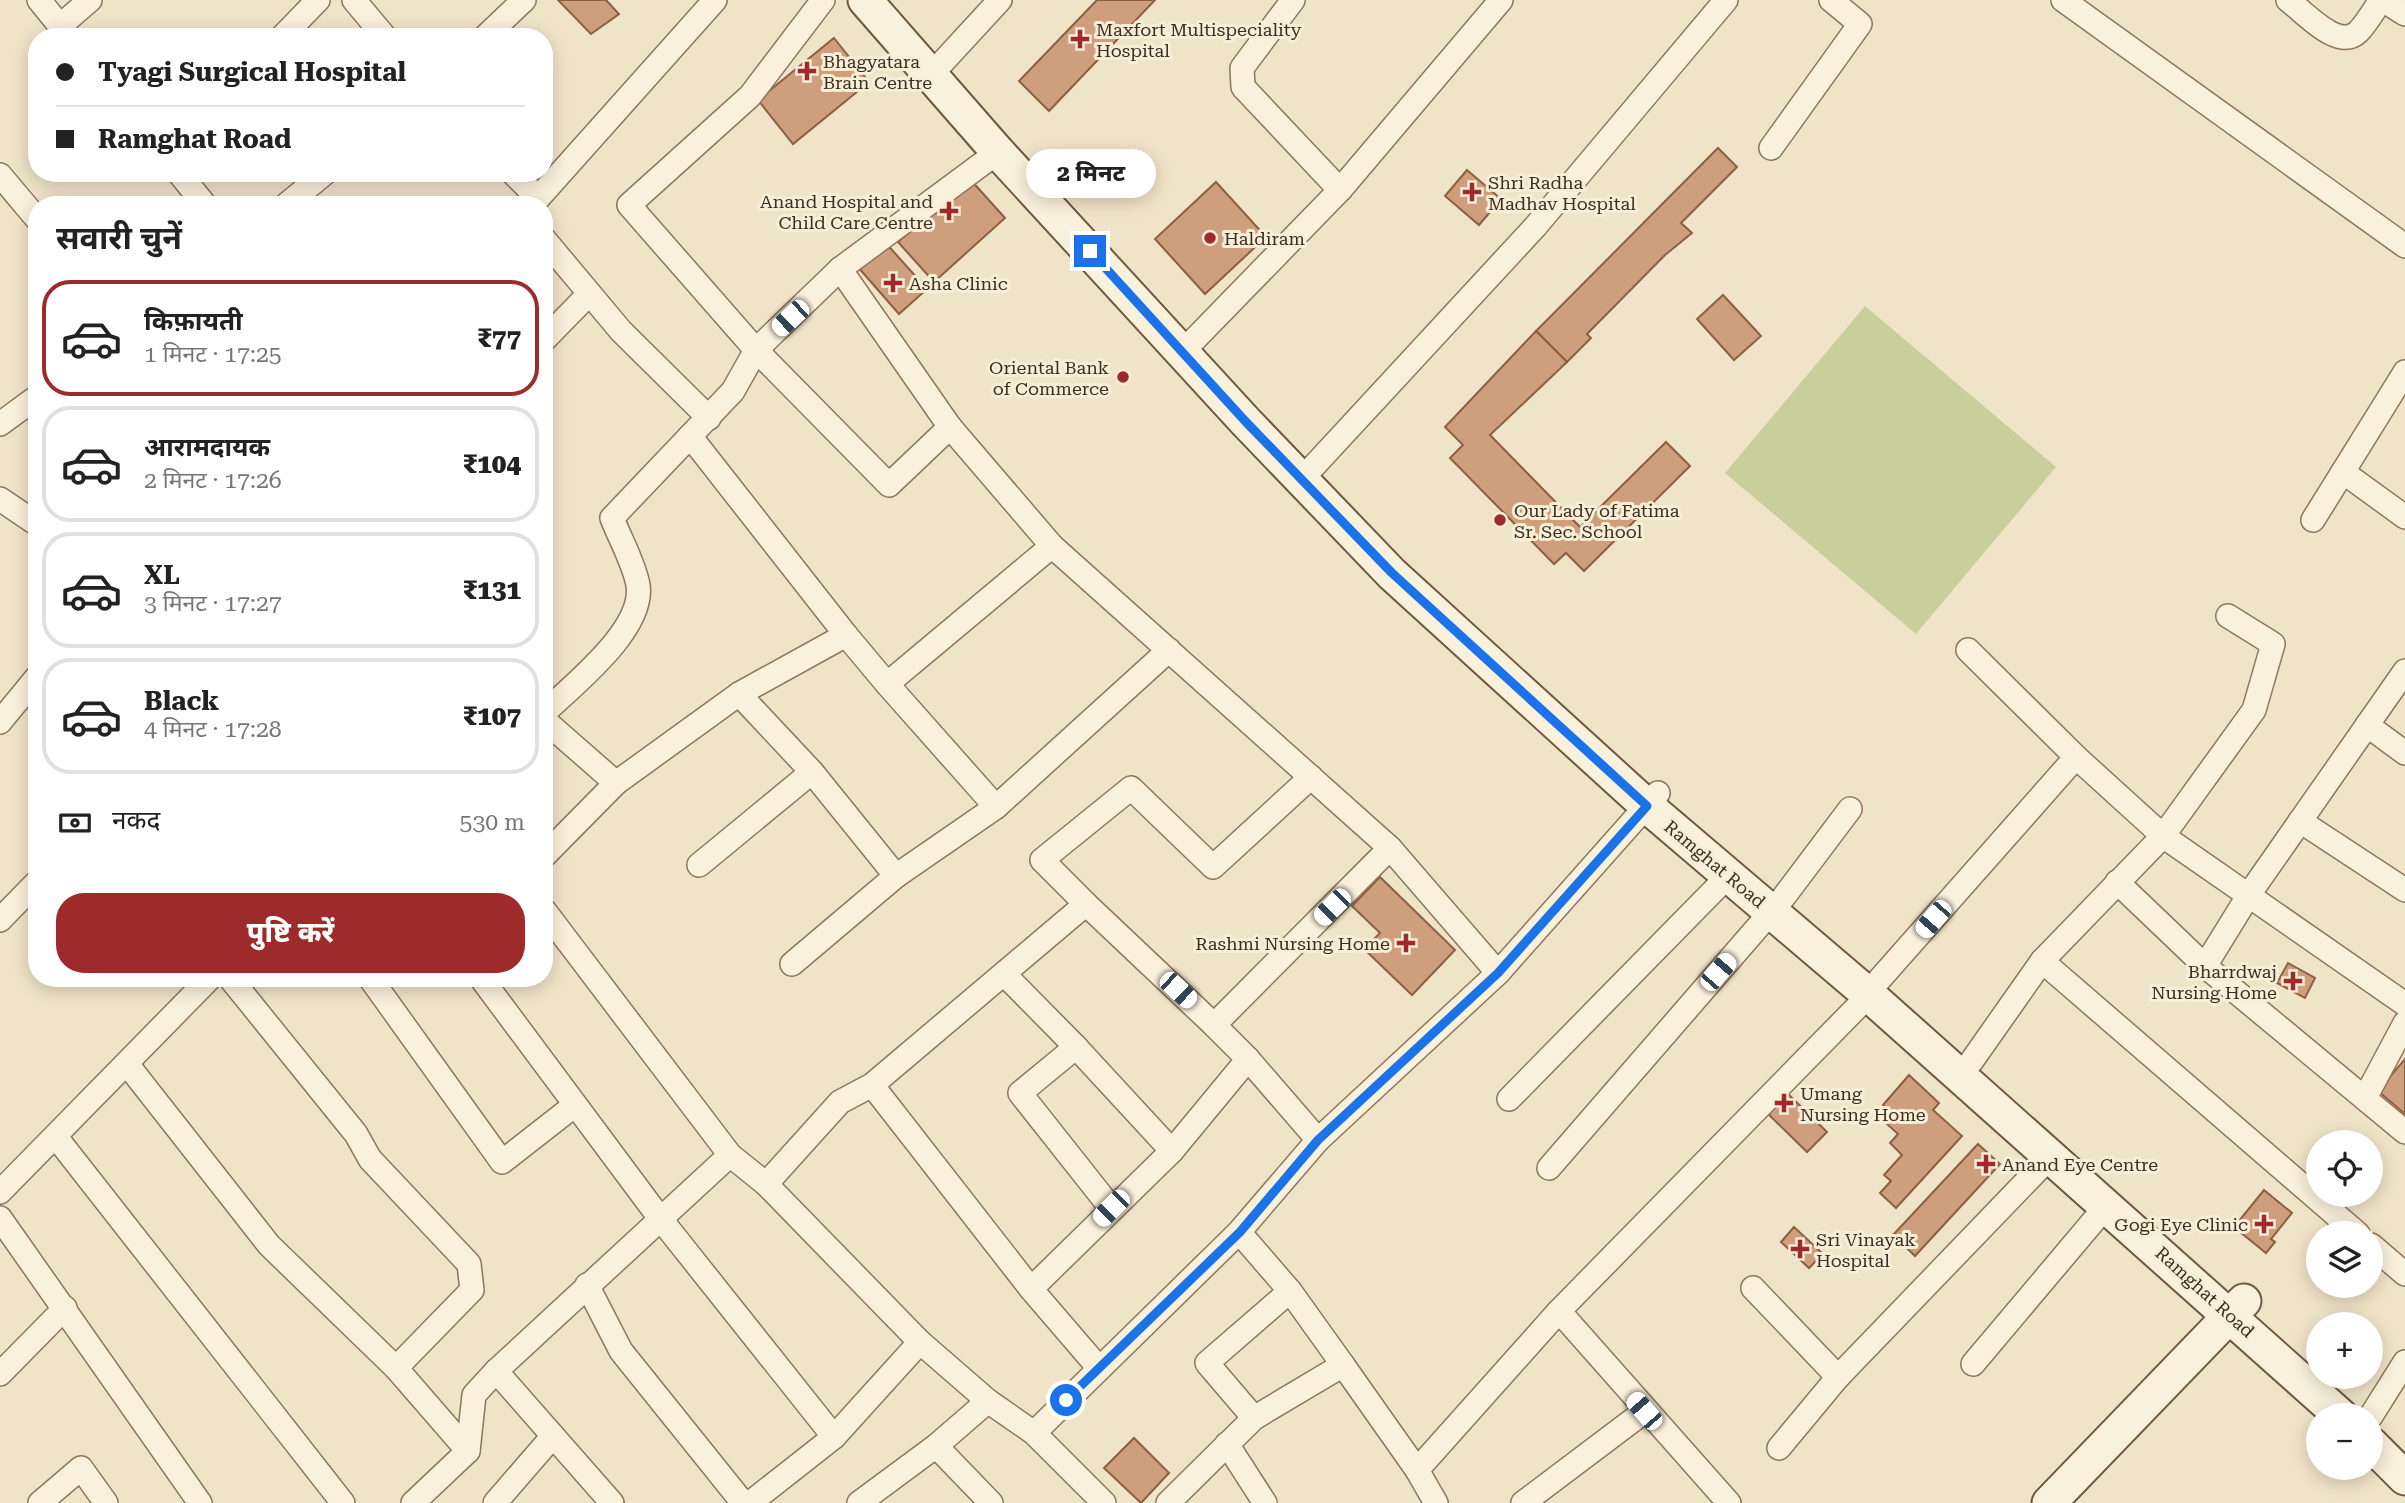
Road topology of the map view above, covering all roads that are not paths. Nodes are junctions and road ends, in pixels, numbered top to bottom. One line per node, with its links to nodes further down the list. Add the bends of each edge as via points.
1 (39, 0): 19 (street)
2 (90, 0): 20 (street)
3 (318, 0): 21 (street)
4 (354, 0): 22 (street)
5 (524, 0): 23 (street)
6 (715, 0): 28 (street)
7 (823, 0): 45 (street, via 750,96 629,205)
8 (865, 0): 26 (main road, Ramghat Road)
9 (888, 0): 24 (main road, Ramghat Road)
10 (1000, 0): 24 (street)
11 (1293, 0): 33 (street, via 1242,68 1243,88)
12 (1501, 0): 33 (street)
13 (1726, 0): 52 (street, via 1535,228)
14 (2063, 0): 39 (street)
15 (2288, 0): 16 (street, via 2336,37 2348,38)
16 (2382, 0): 18 (street)
17 (1839, 2): 25 (street, via 1860,24)
18 (2405, 14)
19 (62, 28)
20 (67, 28)
21 (291, 28)
22 (377, 28)
23 (494, 28)
24 (941, 64): 44 (main road, Ramghat Road)
25 (1771, 148)
26 (998, 152): 41 (street); 76 (main road, Ramghat Road, via 1392,573)
27 (0, 175): 38 (street)
28 (553, 181)
29 (186, 182): 34 (street)
30 (314, 182): 35 (street)
31 (520, 182): 36 (street)
32 (552, 182): 37 (street)
33 (1340, 190): 44 (street)
34 (198, 196)
35 (297, 196)
36 (531, 196)
37 (539, 196)
38 (28, 208)
39 (2403, 240)
40 (553, 250): 42 (street)
41 (840, 269): 45 (street); 50 (street)
42 (589, 294): 43 (street); 48 (street)
43 (553, 331)
44 (1194, 340): 52 (main road, Ramghat Road)
45 (756, 350): 48 (street, via 733,391); 50 (street, via 890,485)
46 (2405, 372): 53 (street)
47 (28, 404): 49 (street)
48 (709, 418): 51 (street)
49 (0, 424)
50 (950, 427): 58 (street)
51 (690, 436): 60 (street); 67 (street, via 612,518 638,584 638,606 625,631)
52 (1313, 467): 76 (main road, Ramghat Road, via 1403,562)
53 (2343, 472): 55 (street); 57 (street)
54 (0, 499): 56 (street)
55 (2405, 517)
56 (28, 518)
57 (2313, 520)
58 (1052, 546): 61 (street); 64 (street)
59 (2228, 616): 80 (street, via 2273,644 2258,697 2254,710)
60 (846, 635): 64 (street); 66 (street)
61 (1169, 650): 74 (street); 77 (street)
62 (1968, 650): 72 (street)
63 (2405, 671): 69 (street)
64 (887, 684): 77 (street)
65 (28, 686): 68 (street)
66 (739, 694): 73 (street); 75 (street)
67 (553, 704)
68 (4, 709)
69 (2367, 725): 71 (street); 79 (street)
70 (553, 728): 75 (street)
71 (2405, 753)
72 (2076, 757): 80 (street); 103 (street)
73 (812, 772): 83 (street); 85 (street)
74 (1311, 777): 82 (street); 90 (street, via 1213,867 1131,788 1042,860)
75 (616, 783): 81 (street)
76 (1653, 800): 84 (main road, Ramghat Road); 91 (main road, Ramghat Road); 97 (street)
77 (996, 807): 85 (street)
78 (1850, 809): 91 (street)
79 (2300, 821): 87 (street); 89 (street)
80 (2164, 835): 86 (street); 89 (street)
81 (553, 847)
82 (1390, 848): 97 (street); 106 (street)
83 (699, 865)
84 (1729, 875): 91 (main road, Ramghat Road); 113 (street)
85 (896, 876): 95 (street)
86 (2117, 882): 94 (street); 96 (street)
87 (2405, 890)
88 (28, 891): 92 (street)
89 (2250, 893): 96 (street); 104 (street)
90 (1086, 904): 98 (street); 106 (street)
91 (1777, 904): 103 (main road, Ramghat Road); 121 (street)
92 (0, 920)
93 (553, 923): 119 (street)
94 (2042, 961): 109 (street); 128 (street)
95 (792, 964)
96 (2205, 966): 112 (street)
97 (1498, 973): 117 (street)
98 (1004, 974): 107 (street); 111 (street)
99 (201, 987): 110 (street)
100 (237, 987): 145 (street, via 356,1134 370,1159 469,1264 472,1290)
101 (376, 987): 114 (street, via 502,1162)
102 (488, 987): 114 (street)
103 (1874, 987): 109 (main road, Ramghat Road); 120 (main road, Ramghat Road); 138 (street)
104 (2405, 1003)
105 (2405, 1023): 112 (street)
106 (1214, 1025): 108 (street)
107 (1076, 1047): 118 (street); 125 (street, via 1020,1093)
108 (1248, 1059): 117 (street); 118 (street)
109 (1971, 1062): 137 (main road, Ramghat Road)
110 (127, 1064): 116 (street); 145 (street, via 269,1245)
111 (872, 1085): 122 (street, via 840,1102); 134 (street)
112 (2365, 1098): 115 (street)
113 (1509, 1099)
114 (575, 1104): 126 (street)
115 (2405, 1132)
116 (56, 1138): 123 (street); 176 (street)
117 (1318, 1140): 129 (street)
118 (1172, 1151): 125 (street)
119 (730, 1155): 122 (street); 126 (street)
120 (2050, 1157): 124 (main road, Ramghat Road); 148 (street)
121 (1549, 1168)
122 (766, 1184): 139 (street)
123 (0, 1192)
124 (2107, 1205): 137 (main road, Ramghat Road); 143 (street)
125 (1111, 1208): 134 (street)
126 (659, 1217): 132 (street); 161 (street)
127 (0, 1218): 136 (street)
128 (2343, 1221)
129 (1240, 1232): 135 (street); 144 (street)
130 (2383, 1255): 131 (street)
131 (2405, 1274)
132 (587, 1285): 146 (street); 170 (street, via 621,1351)
133 (1753, 1288): 148 (street)
134 (1031, 1289): 144 (street)
135 (1290, 1291): 142 (street); 157 (street, via 1207,1363)
136 (65, 1308): 147 (street); 175 (street)
137 (2238, 1308): 140 (main road, Ramghat Road); 153 (main road, Ramghat Road); 186 (main road)
138 (1559, 1311): 156 (street); 168 (street)
139 (920, 1342): 152 (street); 161 (street)
140 (2306, 1362)
141 (2405, 1362): 155 (street)
142 (1343, 1364): 157 (street); 168 (street)
143 (1973, 1364)
144 (1098, 1367): 158 (street)
145 (396, 1368): 165 (street)
146 (496, 1371): 150 (street); 151 (street)
147 (0, 1374)
148 (1838, 1377): 164 (street)
149 (2336, 1389): 154 (main road)
150 (516, 1392): 151 (street); 160 (street)
151 (474, 1395): 165 (street)
152 (988, 1401): 158 (street); 163 (street)
153 (2329, 1403)
154 (2351, 1403)
155 (2379, 1403)
156 (1644, 1411): 172 (street); 185 (street)
157 (1254, 1418): 162 (street)
158 (1034, 1433): 171 (street)
159 (2383, 1434): 166 (main road)
160 (554, 1436): 178 (street); 179 (street)
161 (834, 1437): 170 (street)
162 (1227, 1444): 182 (street); 183 (street)
163 (936, 1447): 180 (street); 181 (street)
164 (1779, 1448)
165 (468, 1451): 177 (street)
166 (2405, 1455)
167 (2383, 1456): 169 (main road)
168 (1417, 1470): 184 (street)
169 (2405, 1478)
170 (756, 1500)
171 (1101, 1502)
172 (1526, 1502)
173 (40, 1503): 174 (street, via 81,1468)
174 (106, 1503)
175 (200, 1503)
176 (343, 1503)
177 (413, 1503)
178 (495, 1503)
179 (612, 1503)
180 (859, 1503)
181 (991, 1503)
182 (1168, 1503)
183 (1265, 1503)
184 (1436, 1503)
185 (1729, 1503)
186 (2049, 1503)

